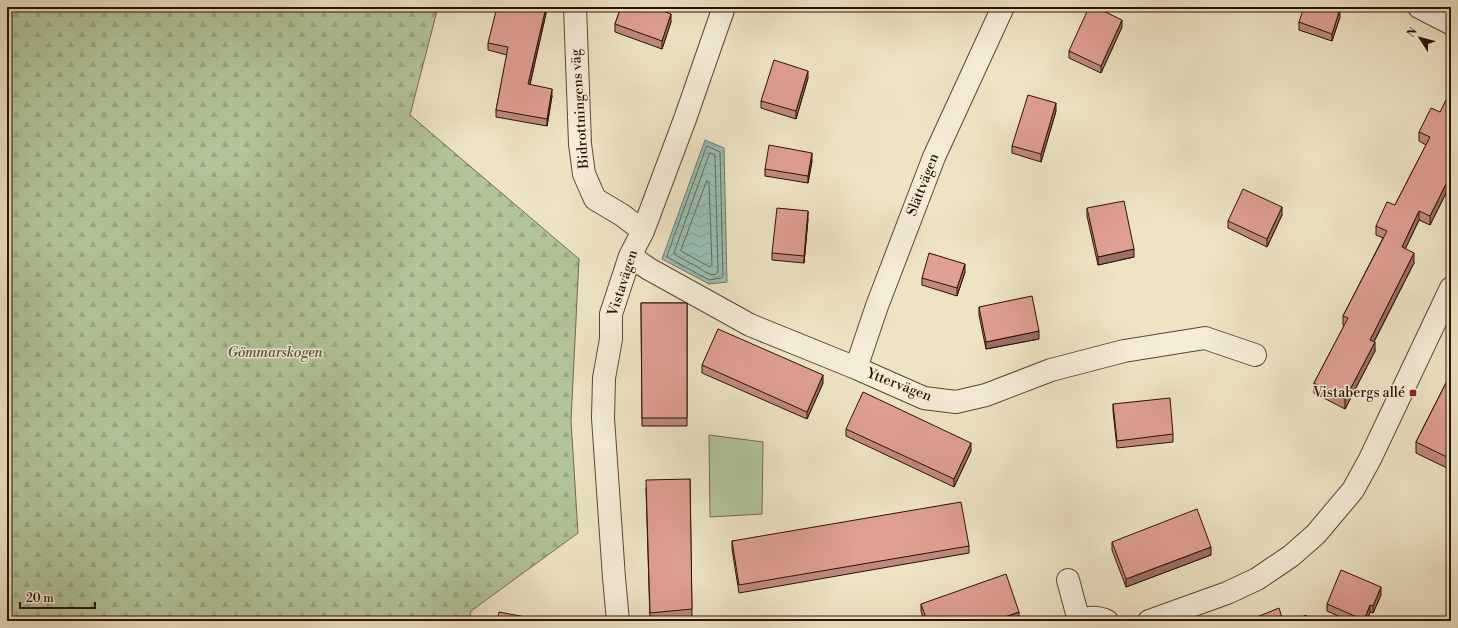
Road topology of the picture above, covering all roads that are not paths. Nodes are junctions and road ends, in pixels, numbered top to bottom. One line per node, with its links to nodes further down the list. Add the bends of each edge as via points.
1 (575, 7): 6 (street, Bidrottningens väg, via 580,144 584,174 595,200)
2 (724, 7): 6 (street, Vistavägen)
3 (1003, 7): 10 (street, Slättvägen, via 934,157)
4 (1419, 7): 5 (street)
5 (1450, 22)
6 (643, 231): 7 (street, Vistavägen)
7 (630, 256): 10 (street, Yttervägen, via 648,269 750,325); 12 (street, Vistavägen, via 611,314 611,339 604,378 603,418)
8 (1451, 288): 15 (street, via 1353,490 1316,534 1291,556 1257,579 1227,593)
9 (1255, 355): 10 (street, Yttervägen, via 1205,338 1124,351 1051,370 986,395 956,402 924,398)
10 (856, 368)
11 (1068, 580): 13 (street)
12 (618, 621)
13 (1079, 621): 14 (street, via 1088,617)
14 (1107, 621)
15 (1149, 621)

